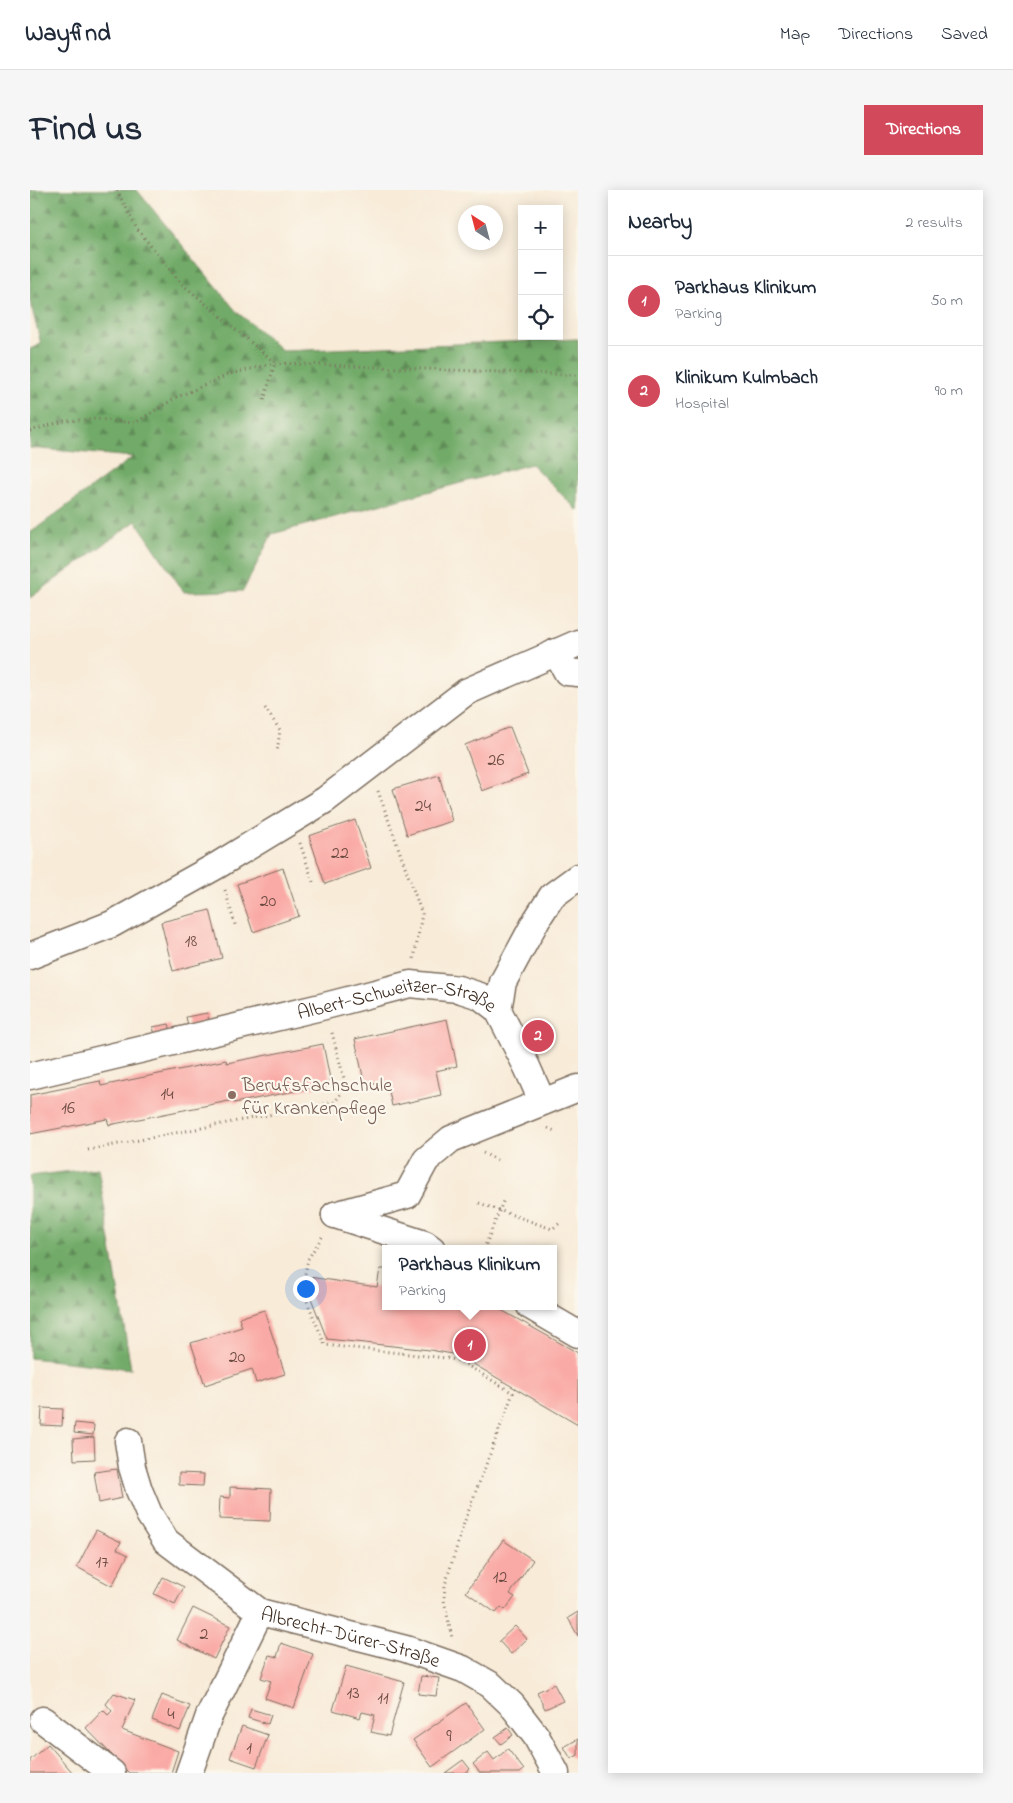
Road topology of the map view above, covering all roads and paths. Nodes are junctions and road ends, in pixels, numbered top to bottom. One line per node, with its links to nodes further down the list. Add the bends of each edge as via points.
1 (117, 190): 2 (path, via 137,230 181,283)
2 (275, 363): 3 (path); 4 (path); 5 (path, via 222,377 175,398 135,423 96,419 64,421)
3 (578, 375)
4 (264, 400)
5 (30, 431)
6 (567, 648): 7 (street, via 568,672); 10 (street, via 466,692)
7 (578, 673)
8 (265, 708): 9 (path, via 280,730)
9 (277, 753)
10 (366, 769): 11 (street); 17 (path, via 378,789 422,914)
11 (292, 820): 12 (street); 14 (path)
12 (218, 866): 15 (path); 16 (street, via 112,924)
13 (578, 877): 19 (street, via 552,896 537,919 503,982)
14 (314, 885)
15 (236, 928)
16 (30, 956)
17 (410, 984): 18 (street, Albert-Schweitzer-Straße); 19 (street, Albert-Schweitzer-Straße, via 458,989 480,996)
18 (325, 1006): 20 (street, Albert-Schweitzer-Straße); 23 (path, via 346,1086 334,1102)
19 (498, 1010): 22 (street, Albert-Schweitzer-Straße)
20 (30, 1076)
21 (578, 1088): 22 (street)
22 (542, 1101): 27 (street, via 451,1139 426,1160 407,1195)
23 (88, 1150)
24 (504, 1199): 26 (path)
25 (479, 1203): 26 (path)
26 (500, 1210): 28 (path, via 552,1229); 30 (path)
27 (335, 1215): 29 (street); 35 (path, via 308,1259 302,1289 325,1345 453,1360 513,1393 464,1523 445,1584 449,1627)
28 (560, 1222)
29 (426, 1245)
30 (486, 1245)
31 (537, 1310): 32 (street)
32 (578, 1334)
33 (128, 1441): 34 (street, Albrecht-Dürer-Straße, via 139,1490 166,1541)
34 (260, 1612): 35 (street, Albrecht-Dürer-Straße, via 406,1649); 38 (street, via 209,1716)
35 (461, 1668): 39 (street, Albrecht-Dürer-Straße, via 491,1685 512,1706 536,1736)
36 (43, 1720): 37 (street)
37 (112, 1773)
38 (189, 1773)
39 (556, 1773)

